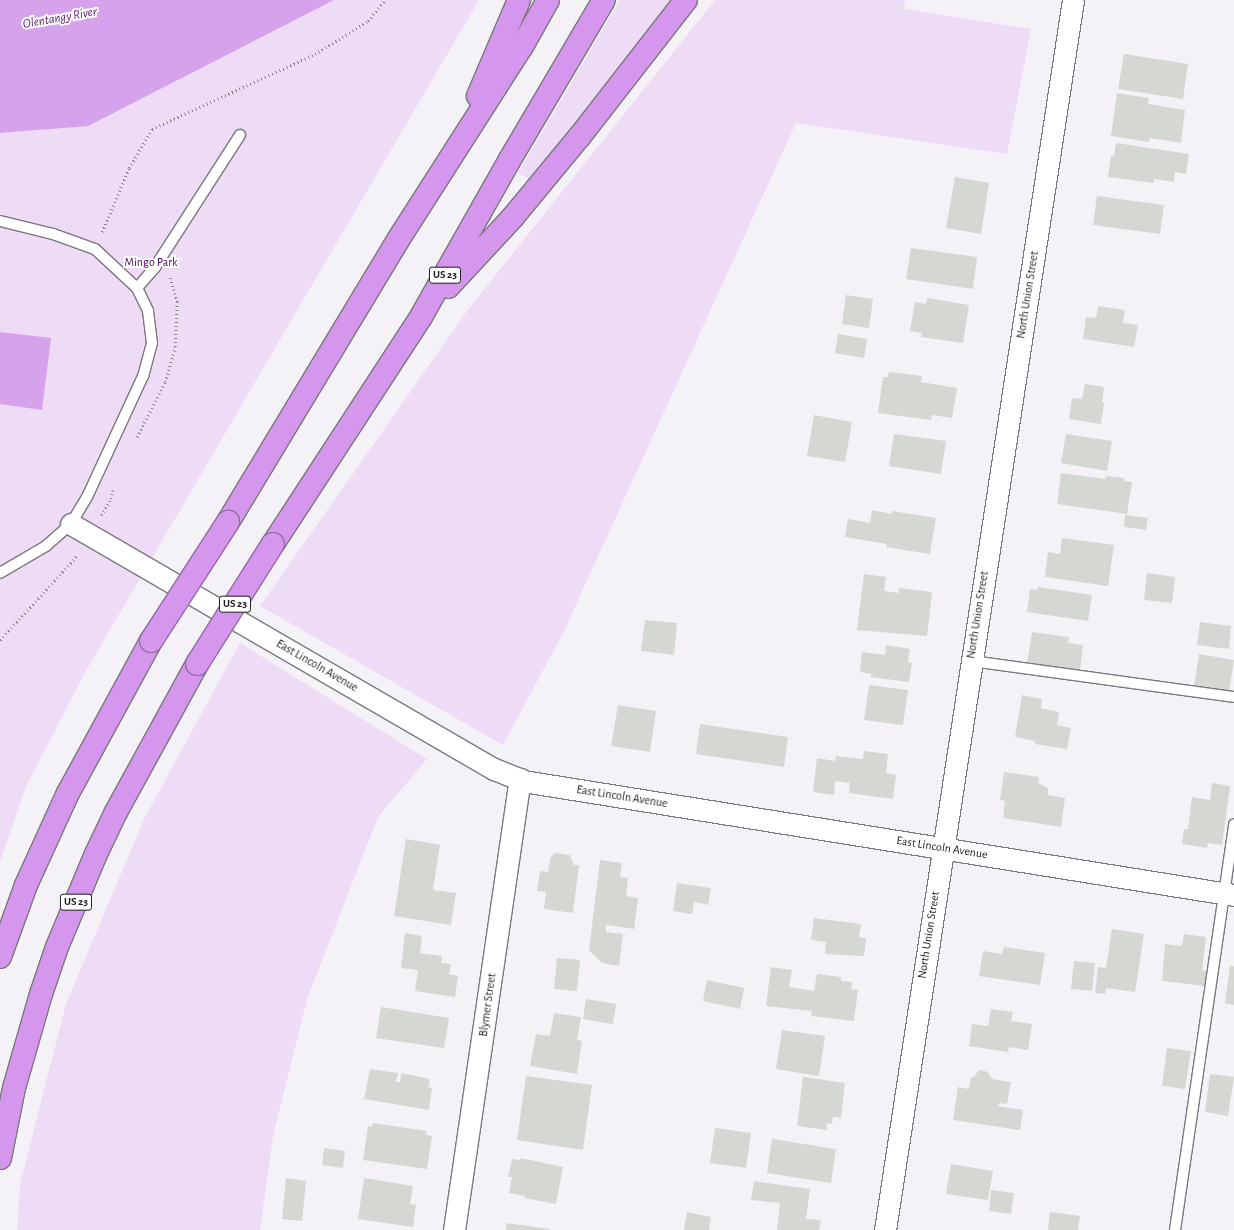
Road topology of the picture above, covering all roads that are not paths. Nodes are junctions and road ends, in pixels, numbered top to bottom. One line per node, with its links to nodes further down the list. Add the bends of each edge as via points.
1 (519, 0): 7 (highway)
2 (548, 0): 7 (highway, via 521,48)
3 (604, 0): 10 (highway, US 23)
4 (686, 0): 10 (highway, via 513,217)
5 (1073, 0): 13 (street, North Union Street)
6 (240, 135): 9 (lane, via 155,267)
7 (453, 154): 19 (highway, bridge, via 398,240 228,522 150,641 68,793 26,885)
8 (0, 221): 9 (lane, via 53,234 95,249)
9 (137, 288): 11 (lane, via 148,311 152,343 143,376 87,497)
10 (422, 315): 20 (highway, US 23, bridge, via 197,664 110,825 57,947 41,994 14,1088)
11 (71, 524): 12 (lane, via 46,546); 15 (street, East Lincoln Avenue, via 494,769)
12 (0, 573)
13 (971, 661): 14 (lane); 17 (street, North Union Street)
14 (1234, 697)
15 (520, 779): 17 (street, East Lincoln Avenue); 21 (street, Blymer Street)
16 (1234, 824): 18 (lane)
17 (942, 848): 18 (street, East Lincoln Avenue); 22 (street, North Union Street)
18 (1229, 894): 23 (lane)
19 (0, 957)
20 (0, 1158)
21 (454, 1230)
22 (885, 1230)
23 (1175, 1230)

